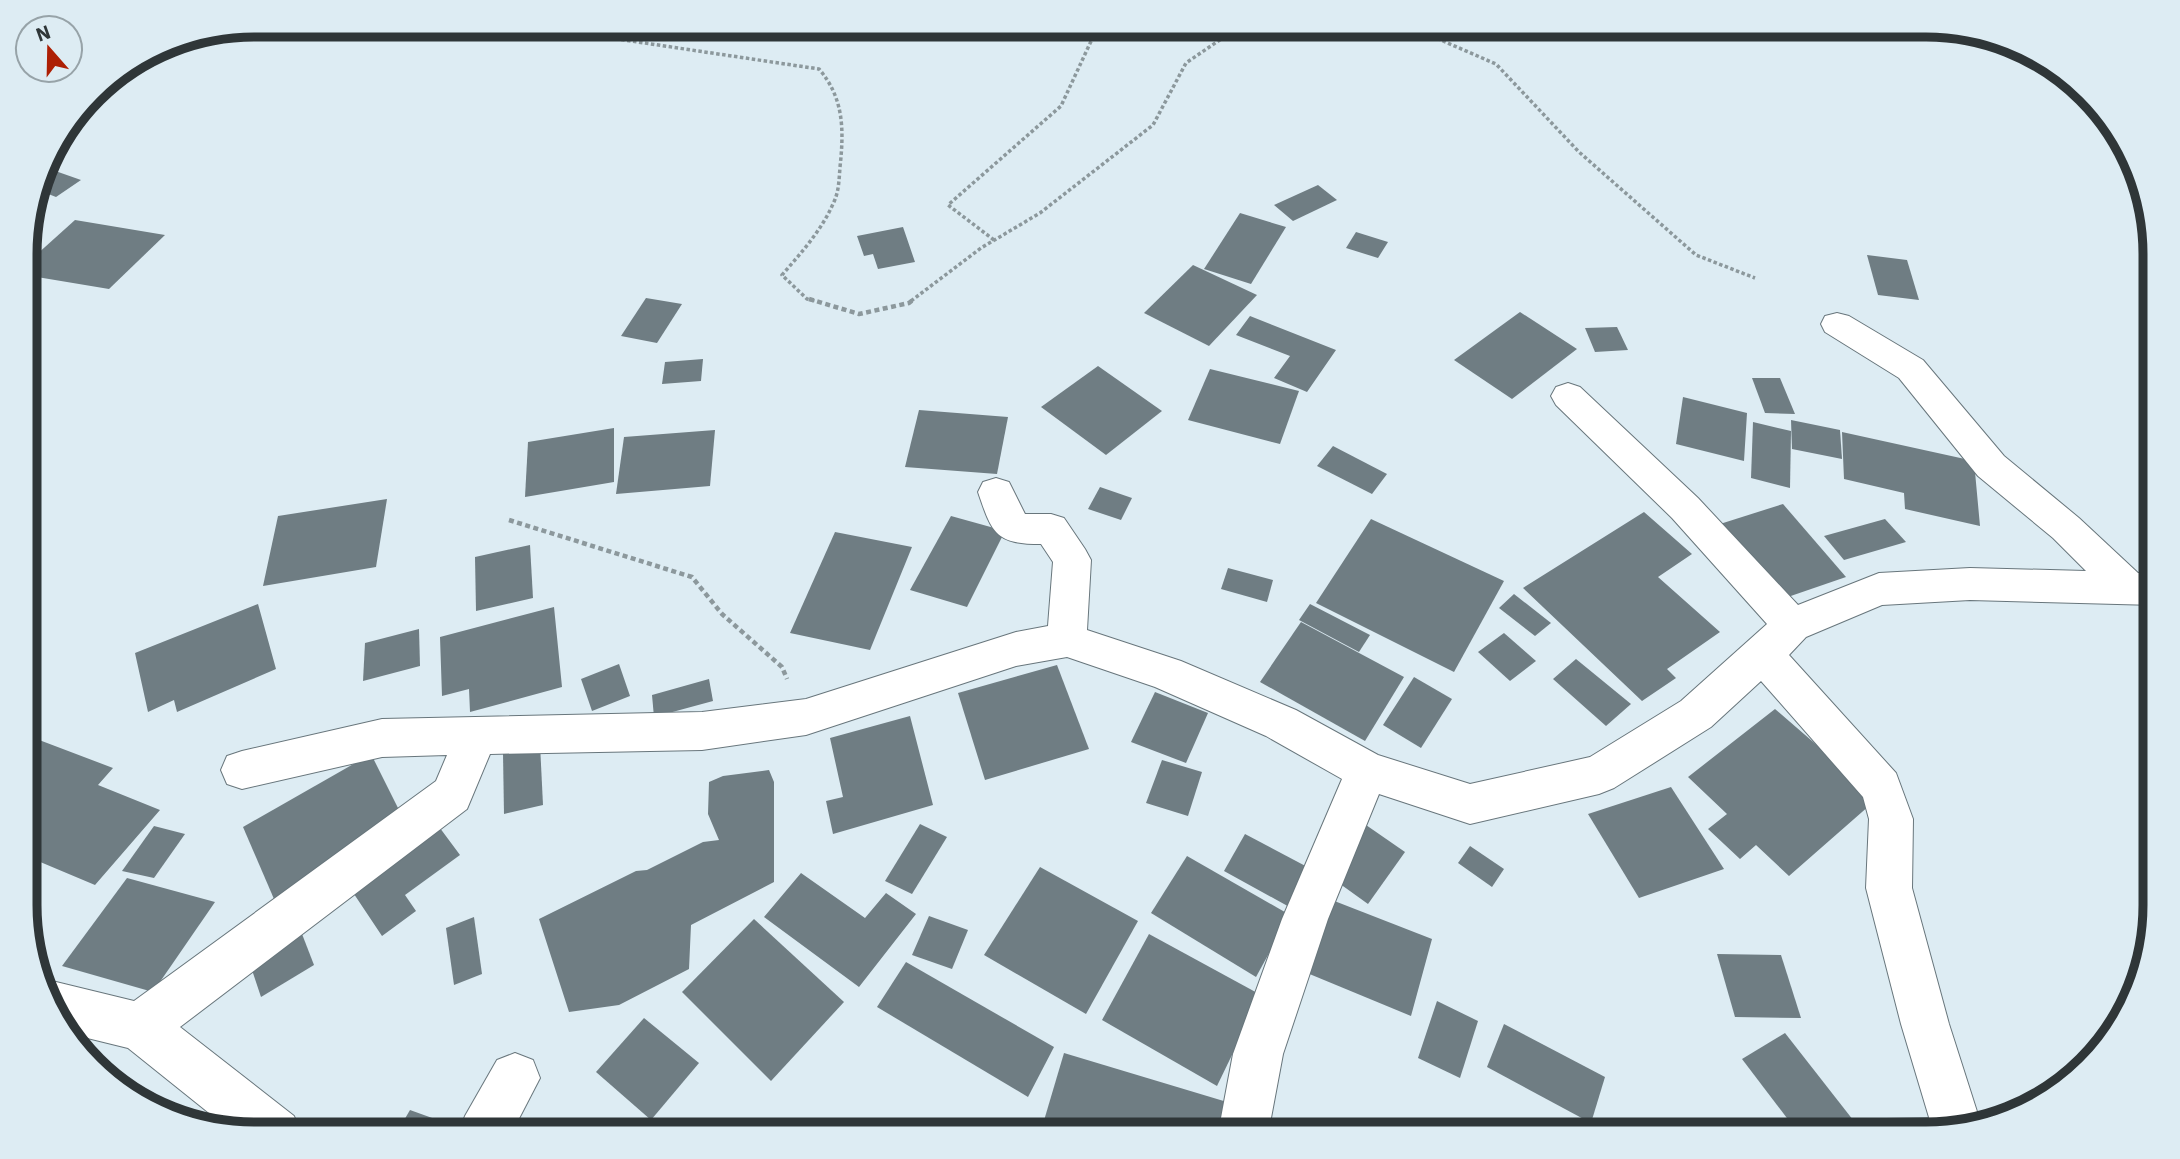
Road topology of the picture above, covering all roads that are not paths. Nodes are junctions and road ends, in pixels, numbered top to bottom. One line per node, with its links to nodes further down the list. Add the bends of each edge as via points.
1 (1837, 324): 4 (street, via 1911,369 1991,466)
2 (1568, 396): 6 (street, via 1685,508)
3 (996, 492): 5 (street, via 1015,529 1051,529 1072,560)
4 (2142, 589): 6 (street, via 1970,584 1879,589)
5 (1067, 640): 7 (street, via 1016,649 806,717 702,731); 9 (street, via 1167,673 1281,723)
6 (1777, 640): 9 (street, via 1696,714 1599,774 1470,804); 13 (street, via 1881,787 1891,819 1889,888)
7 (476, 736): 8 (street, via 382,738); 11 (street, via 452,795)
8 (242, 770)
9 (1367, 771): 16 (street, via 1305,919 1258,1054)
10 (63, 1008): 11 (street)
11 (140, 1027): 14 (street)
12 (515, 1078): 15 (street)
13 (1954, 1120)
14 (260, 1122)
15 (490, 1122)
16 (1245, 1122)

